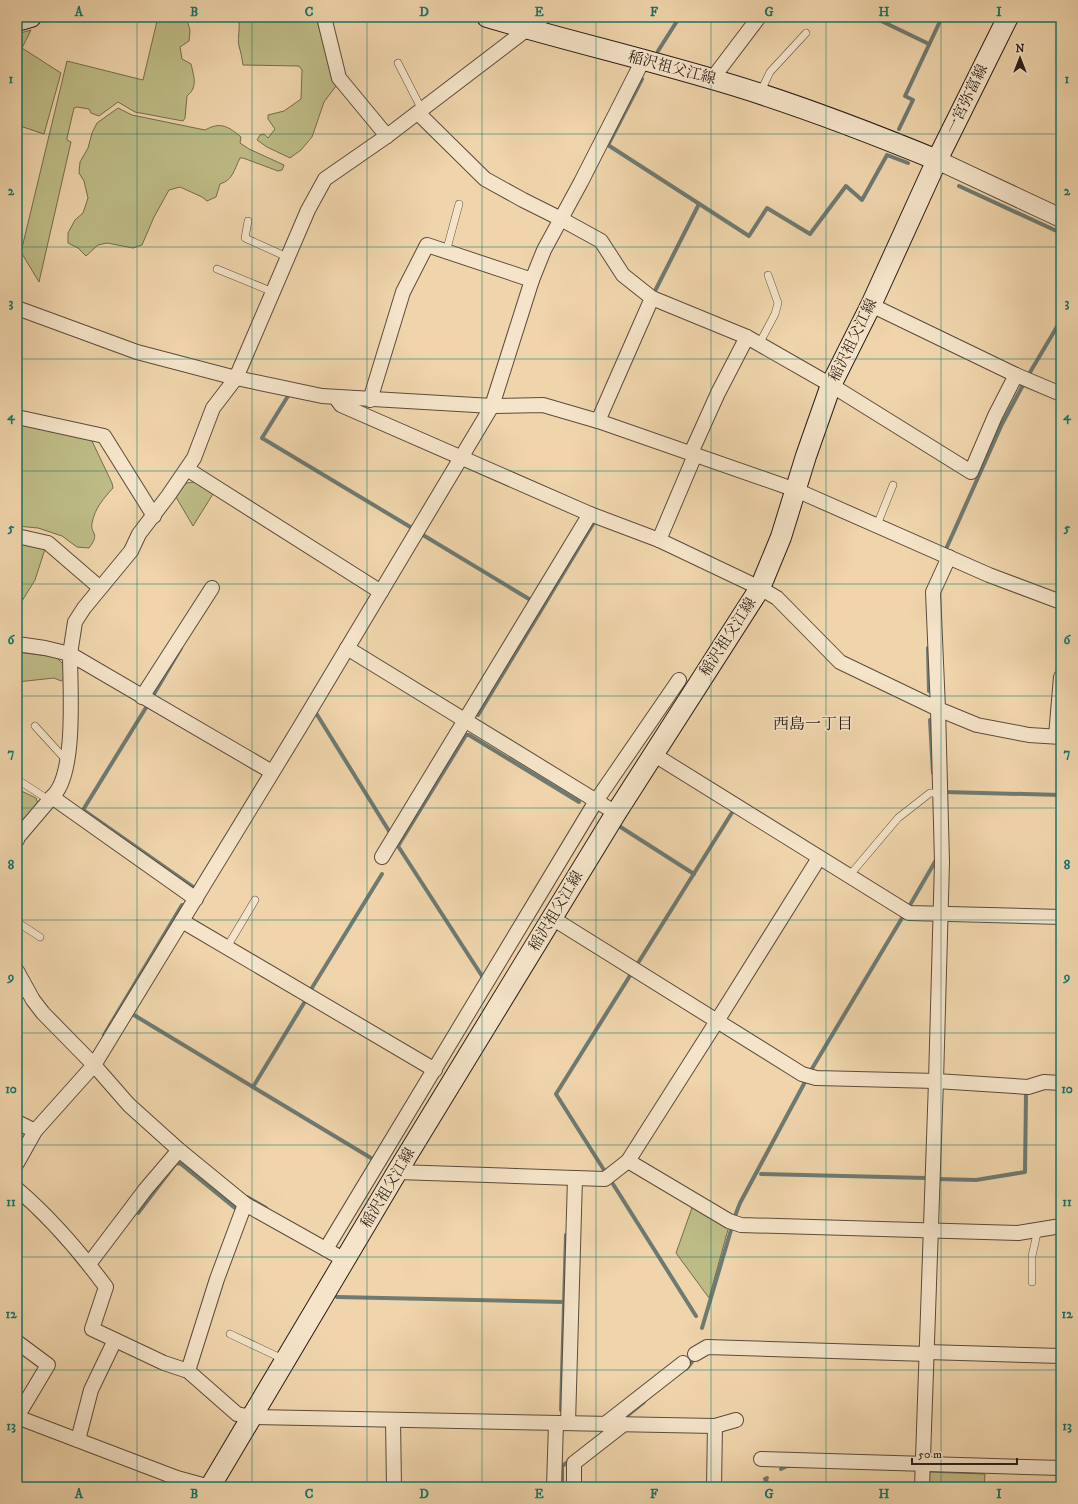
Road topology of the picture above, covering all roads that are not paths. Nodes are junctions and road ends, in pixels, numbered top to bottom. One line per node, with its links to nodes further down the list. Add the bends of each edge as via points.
1 (31, 17): 7 (main road)
2 (324, 17): 15 (street, via 339,78)
3 (487, 17): 8 (main road, 稲沢祖父江線)
4 (543, 17): 8 (street)
5 (759, 17): 12 (street)
6 (1008, 17): 16 (main road, 一宮弥富線)
7 (17, 21)
8 (526, 29): 10 (main road, 稲沢祖父江線); 14 (street)
9 (806, 33): 13 (lane, via 770,72)
10 (643, 60): 12 (main road, 稲沢祖父江線); 19 (street)
11 (398, 63): 14 (lane)
12 (712, 79): 13 (main road, 稲沢祖父江線)
13 (759, 94): 16 (main road, 稲沢祖父江線, via 874,134)
14 (420, 111): 15 (street); 19 (street, via 485,179)
15 (388, 136): 22 (street, via 325,179)
16 (938, 160): 18 (street); 28 (main road, 稲沢祖父江線)
17 (459, 204): 21 (lane)
18 (1061, 218)
19 (561, 219): 25 (street, via 544,250); 27 (street, via 601,241 623,275)
20 (248, 221): 22 (lane, via 244,238)
21 (446, 252): 25 (street); 36 (street, via 427,245 403,292)
22 (287, 257): 26 (street)
23 (218, 269): 26 (lane)
24 (768, 274): 30 (lane, via 778,303 774,314)
25 (532, 280): 37 (street)
26 (273, 292): 32 (street)
27 (652, 298): 30 (street); 39 (street)
28 (871, 305): 31 (street); 33 (main road, 稲沢祖父江線)
29 (17, 308): 32 (street, via 137,352)
30 (753, 341): 33 (street); 40 (street, via 718,393)
31 (1016, 375): 33 (street, via 971,472); 34 (street)
32 (236, 378): 35 (street); 42 (street, via 214,408)
33 (831, 386): 44 (main road, 稲沢祖父江線)
34 (1061, 394)
35 (336, 398): 36 (street); 41 (street, via 341,405)
36 (370, 400): 37 (street)
37 (492, 406): 39 (street, via 543,405); 41 (street)
38 (17, 417): 46 (street, via 104,436)
39 (598, 421): 40 (street)
40 (693, 454): 44 (street); 49 (street)
41 (461, 459): 45 (street); 54 (street)
42 (187, 469): 46 (street); 54 (street)
43 (893, 485): 47 (lane)
44 (796, 490): 47 (street); 53 (main road, 稲沢祖父江線, via 781,537)
45 (590, 514): 49 (street); 63 (street)
46 (154, 516): 51 (street, via 139,534 131,551)
47 (877, 525): 50 (street)
48 (17, 536): 51 (street, via 48,543)
49 (659, 540): 53 (street)
50 (950, 557): 55 (street, via 989,575); 62 (street, via 933,592)
51 (99, 587): 58 (street, via 75,622)
52 (212, 588): 61 (street)
53 (760, 588): 62 (street, via 777,598 840,662); 66 (main road, 稲沢祖父江線)
54 (381, 592): 57 (street)
55 (1061, 602)
56 (17, 644): 58 (street)
57 (347, 648): 63 (street); 68 (street)
58 (70, 654): 61 (street); 67 (street, via 70,741)
59 (1061, 677): 65 (street)
60 (679, 680): 72 (street)
61 (142, 697): 68 (street)
62 (938, 710): 65 (street, via 977,725 1029,736); 70 (street)
63 (465, 721): 72 (street); 75 (street)
64 (36, 726): 67 (lane)
65 (1058, 737)
66 (653, 754): 73 (main road, 稲沢祖父江線); 76 (street)
67 (67, 760): 71 (street, via 58,792)
68 (272, 772): 78 (street)
69 (18, 780): 71 (lane)
70 (940, 793): 77 (lane, via 930,793 898,818); 80 (street)
71 (51, 799): 74 (street); 78 (street)
72 (596, 801): 73 (street); 92 (street)
73 (616, 813): 82 (main road, 稲沢祖父江線)
74 (17, 840)
75 (382, 857)
76 (819, 858): 77 (street); 90 (street)
77 (849, 876): 80 (street, via 909,913)
78 (196, 899): 83 (street)
79 (255, 900): 86 (lane)
80 (941, 914): 81 (street); 93 (street)
81 (1061, 917)
82 (552, 918): 90 (street); 100 (main road, 稲沢祖父江線)
83 (182, 921): 86 (street); 91 (street)
84 (17, 922): 85 (lane)
85 (40, 937)
86 (227, 947): 92 (street)
87 (17, 971): 88 (street)
88 (28, 988): 89 (lane); 91 (street, via 42,1013)
89 (17, 999)
90 (717, 1021): 93 (street, via 802,1074 816,1078); 98 (street)
91 (94, 1065): 96 (street); 97 (street, via 129,1105)
92 (435, 1070): 107 (street)
93 (936, 1082): 94 (street, via 1028,1087 1044,1082); 106 (street)
94 (1061, 1083)
95 (17, 1122): 96 (street)
96 (35, 1131): 99 (street)
97 (179, 1150): 103 (street); 109 (street)
98 (628, 1161): 101 (street, via 605,1178); 106 (street, via 729,1221 741,1225)
99 (17, 1163)
100 (397, 1172): 101 (street); 108 (main road, 稲沢祖父江線)
101 (575, 1178): 124 (street)
102 (17, 1189): 109 (street, via 33,1202)
103 (245, 1204): 107 (street); 119 (street, via 217,1279)
104 (1061, 1226): 105 (street)
105 (1038, 1229): 106 (street, via 1018,1233); 110 (lane, via 1032,1256)
106 (932, 1231): 114 (street)
107 (326, 1249): 108 (street)
108 (345, 1260): 117 (main road, 稲沢祖父江線)
109 (89, 1264): 112 (street, via 106,1287 92,1329)
110 (1032, 1282)
111 (230, 1334): 117 (lane)
112 (115, 1340): 119 (street, via 164,1363); 128 (street, via 91,1390)
113 (17, 1342): 120 (street, via 48,1365)
114 (927, 1353): 115 (street, via 706,1346); 116 (street); 130 (street)
115 (695, 1354)
116 (1061, 1356)
117 (285, 1360): 121 (main road, 稲沢祖父江線)
118 (683, 1363): 125 (street)
119 (188, 1371): 121 (street, via 237,1414)
120 (17, 1417): 128 (street)
121 (251, 1417): 122 (street); 132 (main road, 稲沢祖父江線)
122 (393, 1420): 124 (street); 133 (street)
123 (736, 1420): 127 (street)
124 (562, 1423): 125 (street); 134 (street)
125 (605, 1424): 126 (street)
126 (624, 1424): 127 (street); 135 (street, via 574,1463)
127 (716, 1426): 136 (street)
128 (78, 1440): 132 (street, via 176,1478)
129 (761, 1459): 130 (street)
130 (923, 1463): 131 (street); 137 (street)
131 (1061, 1468)
132 (210, 1487)
133 (394, 1487)
134 (554, 1487)
135 (574, 1487)
136 (714, 1487)
137 (922, 1487)

